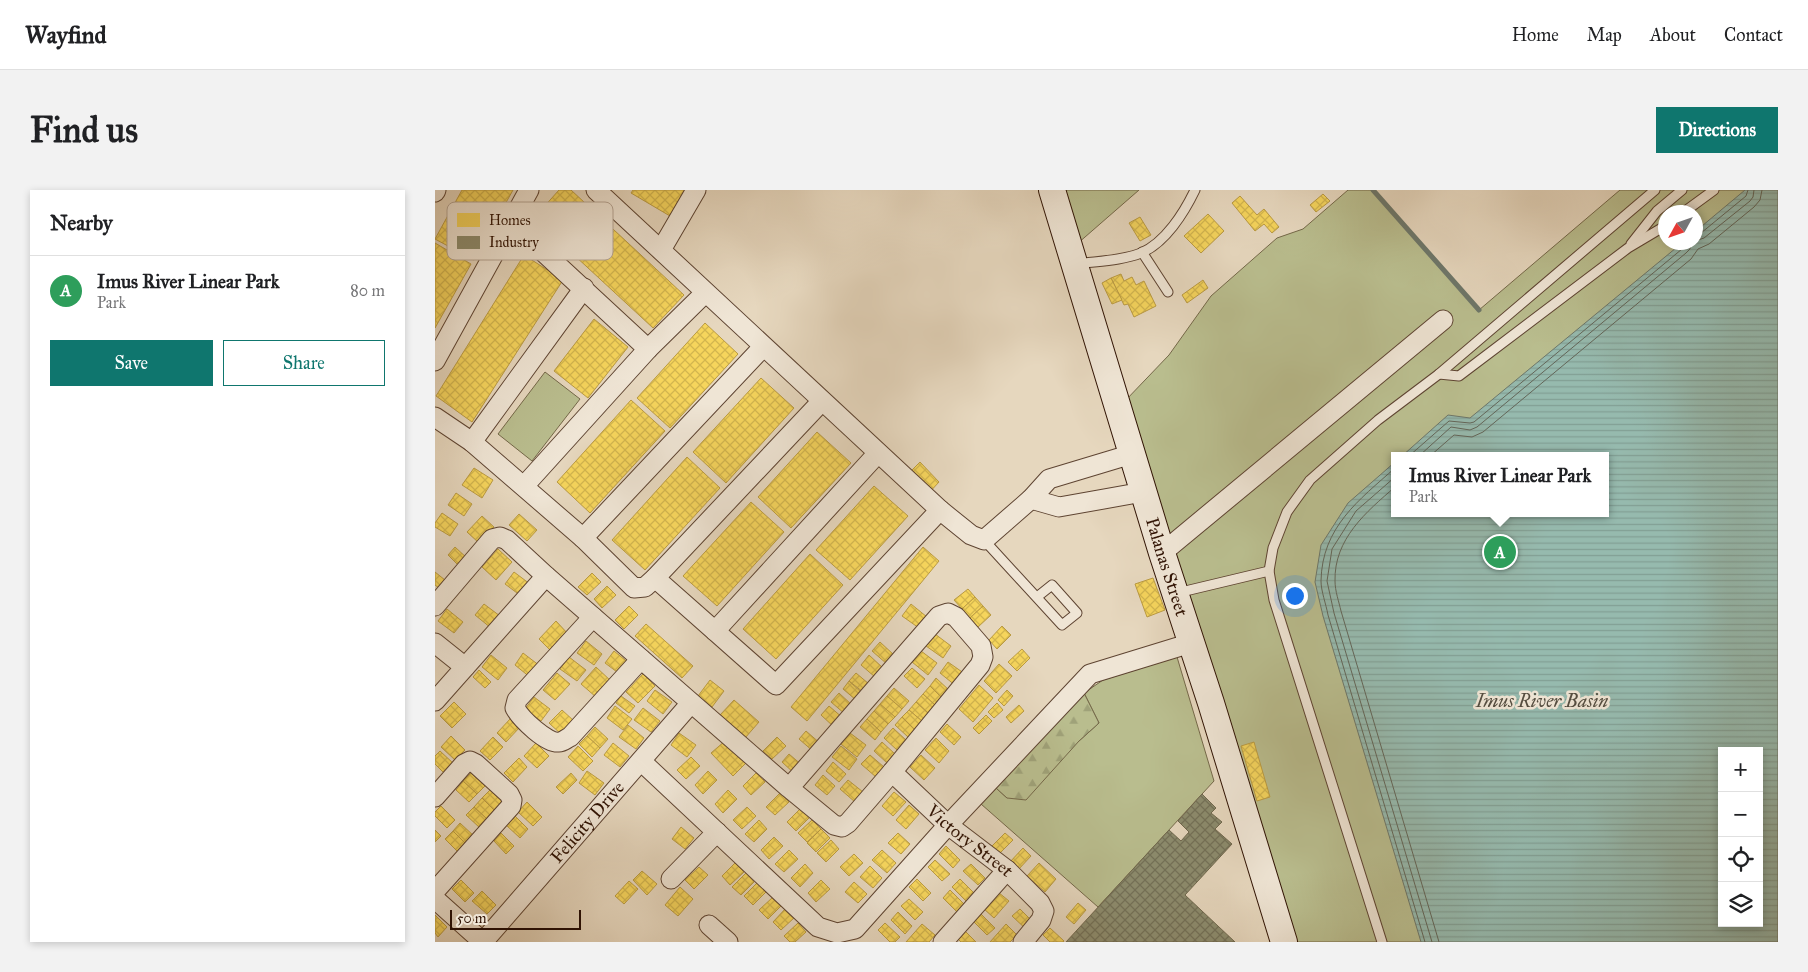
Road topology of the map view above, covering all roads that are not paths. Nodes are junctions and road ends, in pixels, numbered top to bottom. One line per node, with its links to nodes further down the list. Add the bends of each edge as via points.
1 (529, 190): 9 (street)
2 (696, 190): 15 (street)
3 (1053, 190): 19 (main road, Palanas Street)
4 (1195, 190): 16 (lane, via 1165,234)
5 (1655, 190): 27 (lane)
6 (1682, 190): 14 (lane, via 1657,211)
7 (1714, 190): 12 (lane)
8 (600, 191): 10 (street)
9 (523, 202)
10 (611, 202)
11 (613, 204): 15 (street)
12 (1694, 205)
13 (1658, 230): 14 (lane)
14 (1627, 248): 27 (lane, via 1459,376)
15 (661, 250): 22 (street)
16 (1142, 252): 19 (lane); 21 (lane)
17 (491, 260): 26 (street)
18 (553, 260): 20 (street)
19 (1076, 264): 32 (main road, Palanas Street)
20 (583, 288): 25 (street); 30 (street)
21 (1168, 292)
22 (705, 293): 24 (street); 25 (street)
23 (1443, 320): 39 (street)
24 (763, 347): 28 (street); 37 (street)
25 (649, 349): 33 (street)
26 (435, 361)
27 (1439, 374): 40 (lane, via 1378,420 1310,480 1287,512 1273,548)
28 (821, 400): 31 (street); 42 (street)
29 (435, 417): 30 (street)
30 (472, 442): 33 (street)
31 (878, 453): 36 (street); 47 (street)
32 (1132, 454): 34 (main road, Palanas Street); 35 (street, via 1049,479)
33 (524, 486): 37 (street)
34 (1143, 492): 35 (street, via 1059,508); 39 (main road, Palanas Street)
35 (1031, 499): 38 (street)
36 (940, 510): 38 (street, via 971,535); 47 (street, via 776,685)
37 (583, 538): 42 (street, via 634,588 645,587)
38 (984, 540): 44 (lane)
39 (1162, 553): 43 (main road, Palanas Street)
40 (1269, 571): 43 (lane); 70 (lane, via 1279,617)
41 (546, 576): 45 (street, via 507,540 500,537 492,539); 46 (street); 51 (street)
42 (655, 578): 47 (street)
43 (1175, 594): 48 (main road, Palanas Street)
44 (1037, 597): 44 (lane, via 1051,584 1077,612 1062,626)
45 (435, 606)
46 (593, 617): 50 (street); 50 (street, via 517,700 515,708 520,717 550,741 560,742 570,737)
47 (715, 631)
48 (1191, 642): 58 (street, via 1091,674); 69 (main road, Palanas Street)
49 (435, 643): 51 (street)
50 (641, 659): 53 (street)
51 (465, 667): 52 (street)
52 (435, 701)
53 (691, 703): 54 (street, Felicity Drive); 56 (street)
54 (641, 761): 59 (street); 65 (street, Felicity Drive)
55 (892, 772): 56 (street, via 842,826 834,825); 56 (street, via 983,657 981,646 956,617 948,614 939,616); 58 (street, Victory Street)
56 (789, 788)
57 (435, 797): 62 (street, via 470,761 512,800 511,806)
58 (948, 825): 59 (street, via 855,929 837,933 818,927); 60 (street, Victory Street)
59 (717, 832): 61 (street)
60 (1007, 870): 67 (street); 68 (street, Victory Street, via 1044,911 1041,920)
61 (671, 879)
62 (435, 891)
63 (435, 899): 65 (street)
64 (709, 926): 66 (street)
65 (483, 942)
66 (728, 942)
67 (943, 942)
68 (1023, 942)
69 (1284, 942)
70 (1382, 942)

